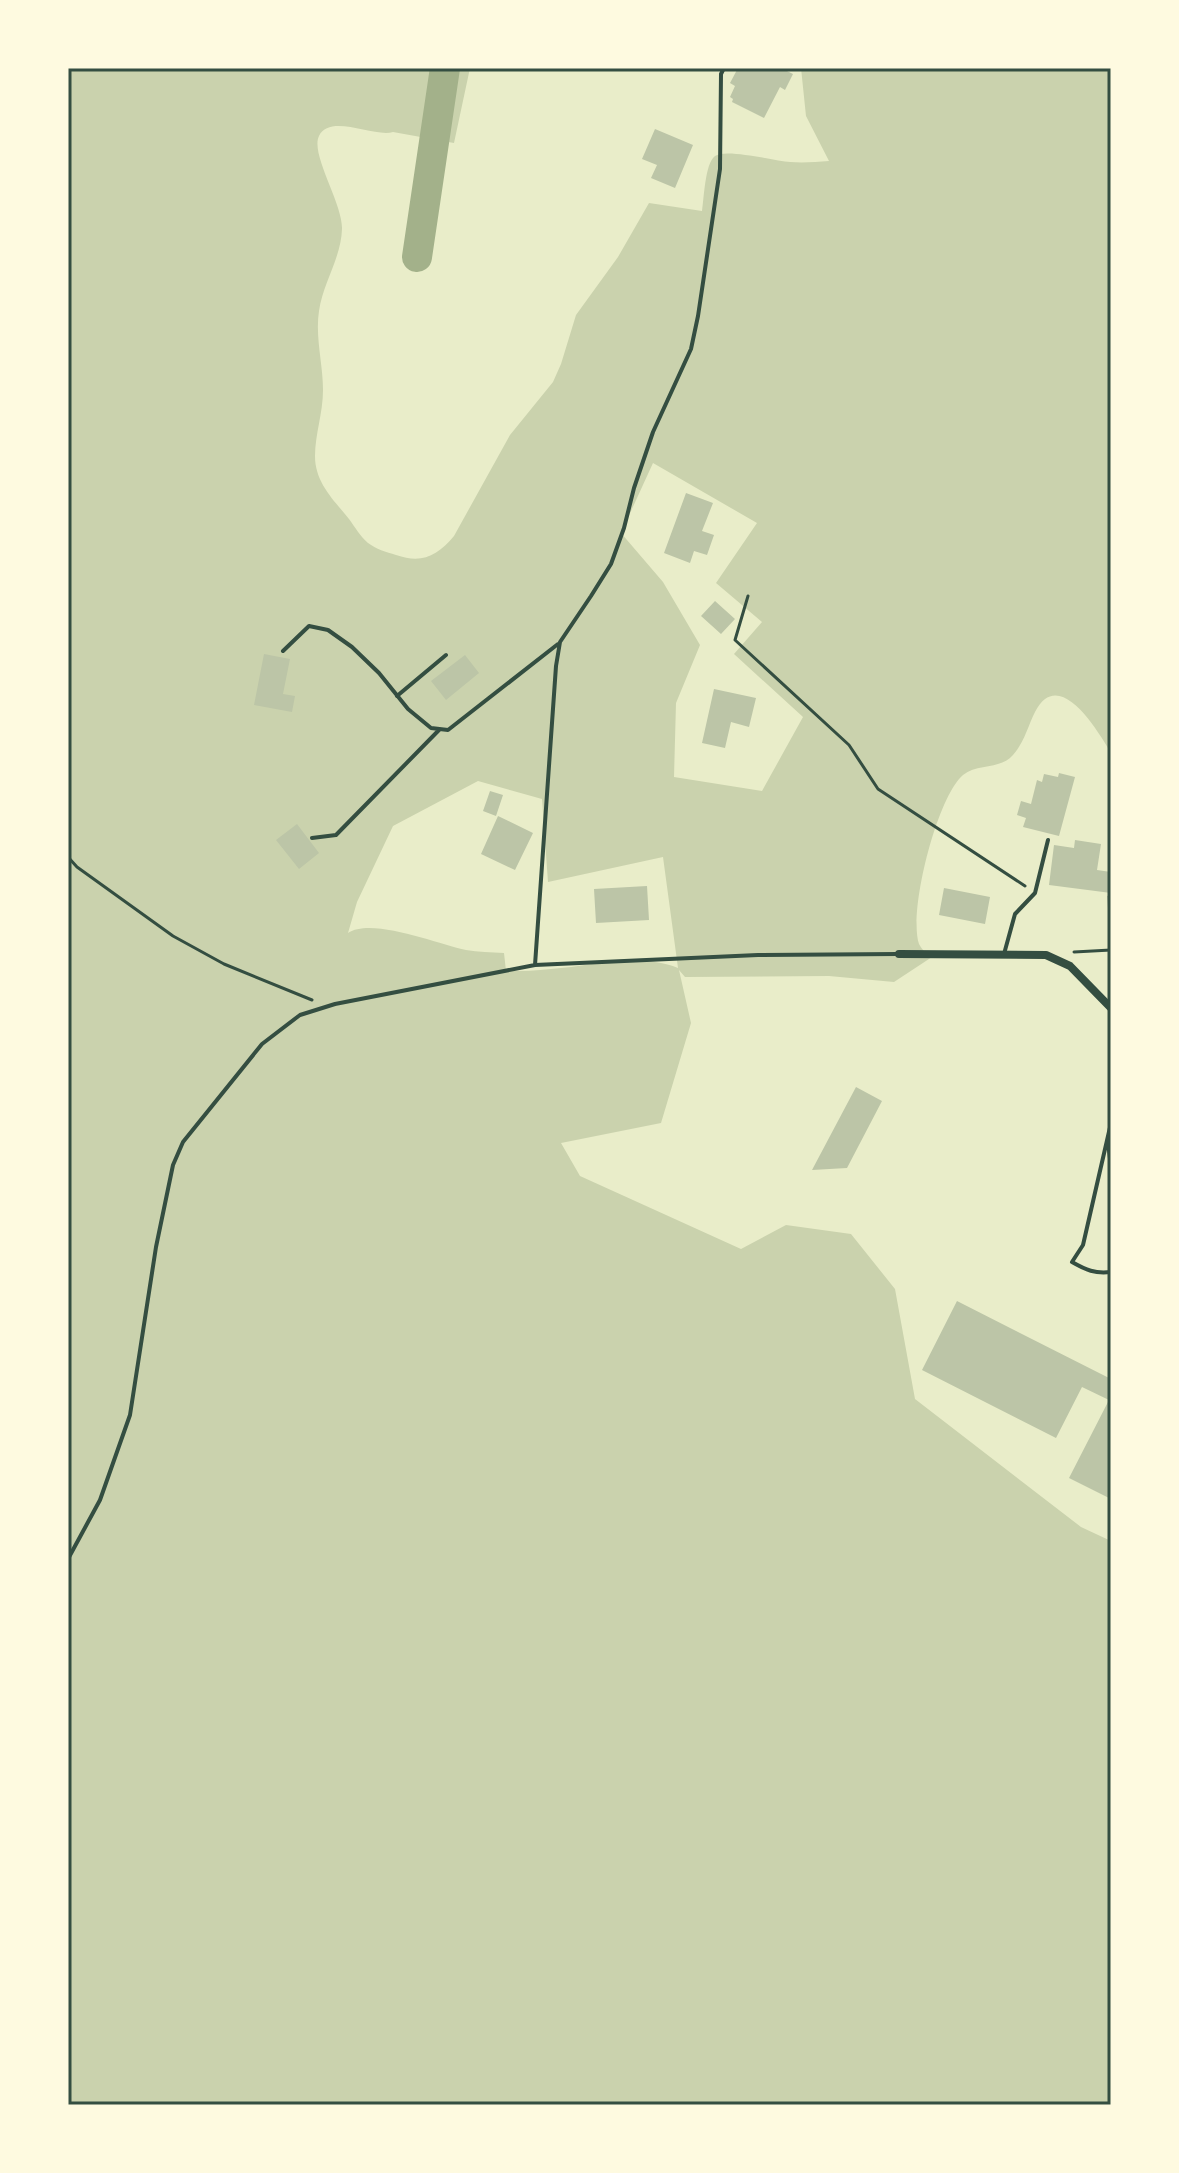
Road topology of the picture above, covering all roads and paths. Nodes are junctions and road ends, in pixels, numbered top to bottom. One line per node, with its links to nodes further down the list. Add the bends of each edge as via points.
1 (724, 68): 3 (lane, via 720,169 691,349 653,432 611,564)
2 (748, 596): 11 (path, via 735,640 849,745 878,789)
3 (560, 642): 7 (lane, via 448,730); 16 (lane)
4 (283, 651): 6 (lane, via 309,626 328,630 352,647)
5 (446, 655): 6 (lane)
6 (397, 696): 7 (lane)
7 (439, 730): 8 (lane, via 336,835)
8 (312, 838)
9 (1048, 840): 11 (lane)
10 (68, 857): 17 (path, via 173,936 224,964)
11 (1035, 893): 15 (lane, via 1015,914)
12 (1111, 950): 13 (path)
13 (1072, 953)
14 (899, 954): 15 (street); 16 (lane)
15 (1004, 954): 18 (street, via 1046,955 1070,966)
16 (535, 965): 17 (lane)
17 (327, 1006): 23 (lane, via 300,1015 262,1044 183,1142 156,1247 130,1415 100,1500)
18 (1111, 1008)
19 (1111, 1123): 20 (lane)
20 (1108, 1137): 21 (lane); 22 (lane, via 1083,1245 1072,1262 1087,1271)
21 (1111, 1167)
22 (1111, 1272)
23 (68, 1559)

